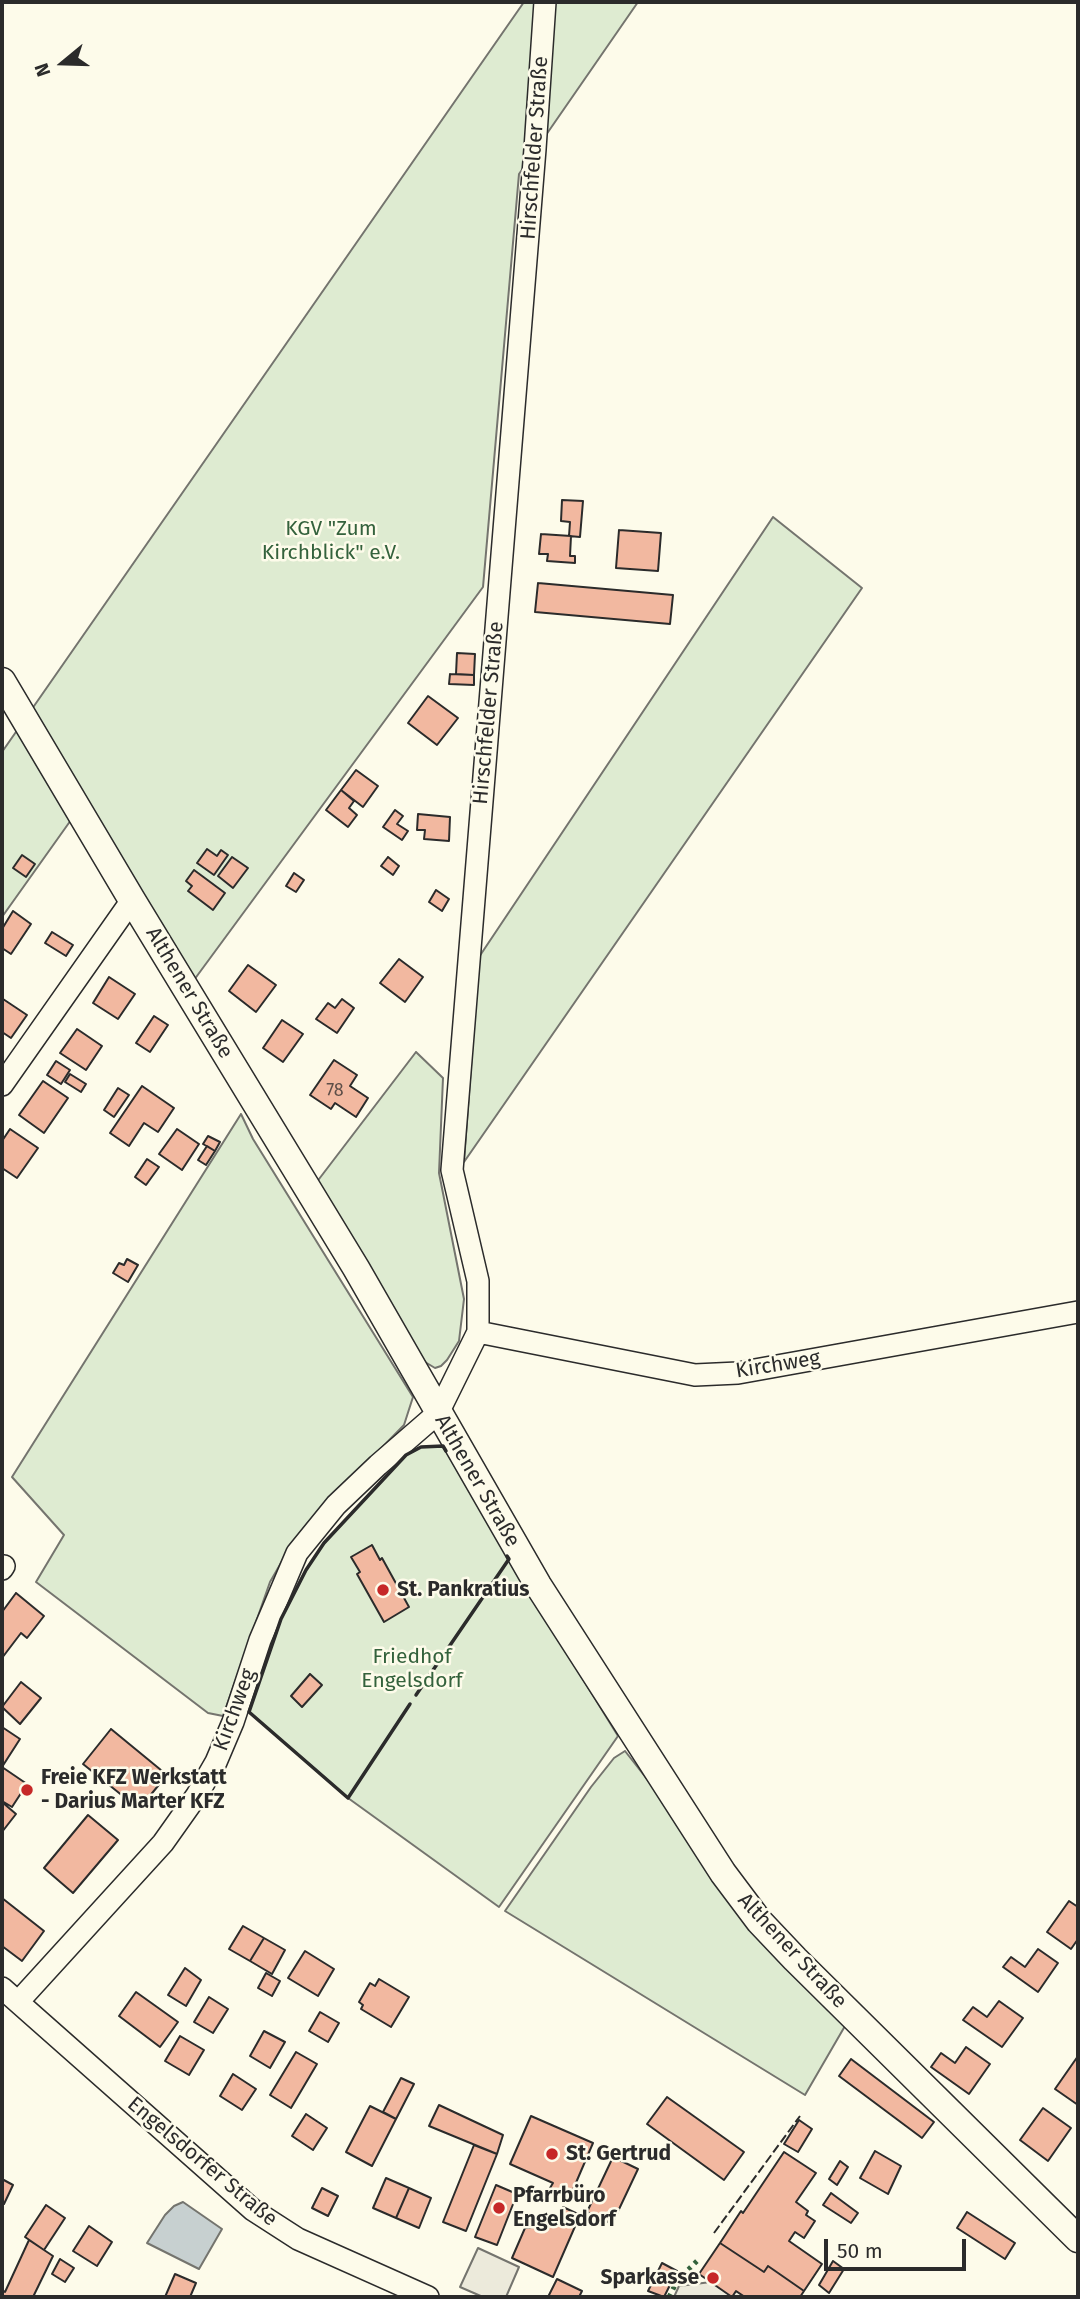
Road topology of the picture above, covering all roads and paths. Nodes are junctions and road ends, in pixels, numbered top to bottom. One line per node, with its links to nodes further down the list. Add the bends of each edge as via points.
1 (545, 2): 6 (street, Hirschfelder Straße, via 452,1170 478,1281)
2 (2, 681): 3 (main road, Althener Straße)
3 (132, 900): 4 (street); 7 (main road, Althener Straße, via 356,1268)
4 (2, 1085)
5 (1078, 1312): 6 (street, Kirchweg, via 706,1375)
6 (478, 1332): 7 (street, Hirschfelder Straße)
7 (438, 1413): 8 (street, Kirchweg, via 336,1505 297,1553 216,1762 163,1843); 9 (main road, Althener Straße, via 538,1585 723,1873 759,1921)
8 (10, 1995): 10 (street, Engelsdorfer Straße, via 253,2210 298,2239)
9 (1078, 2239)
10 (428, 2297)

